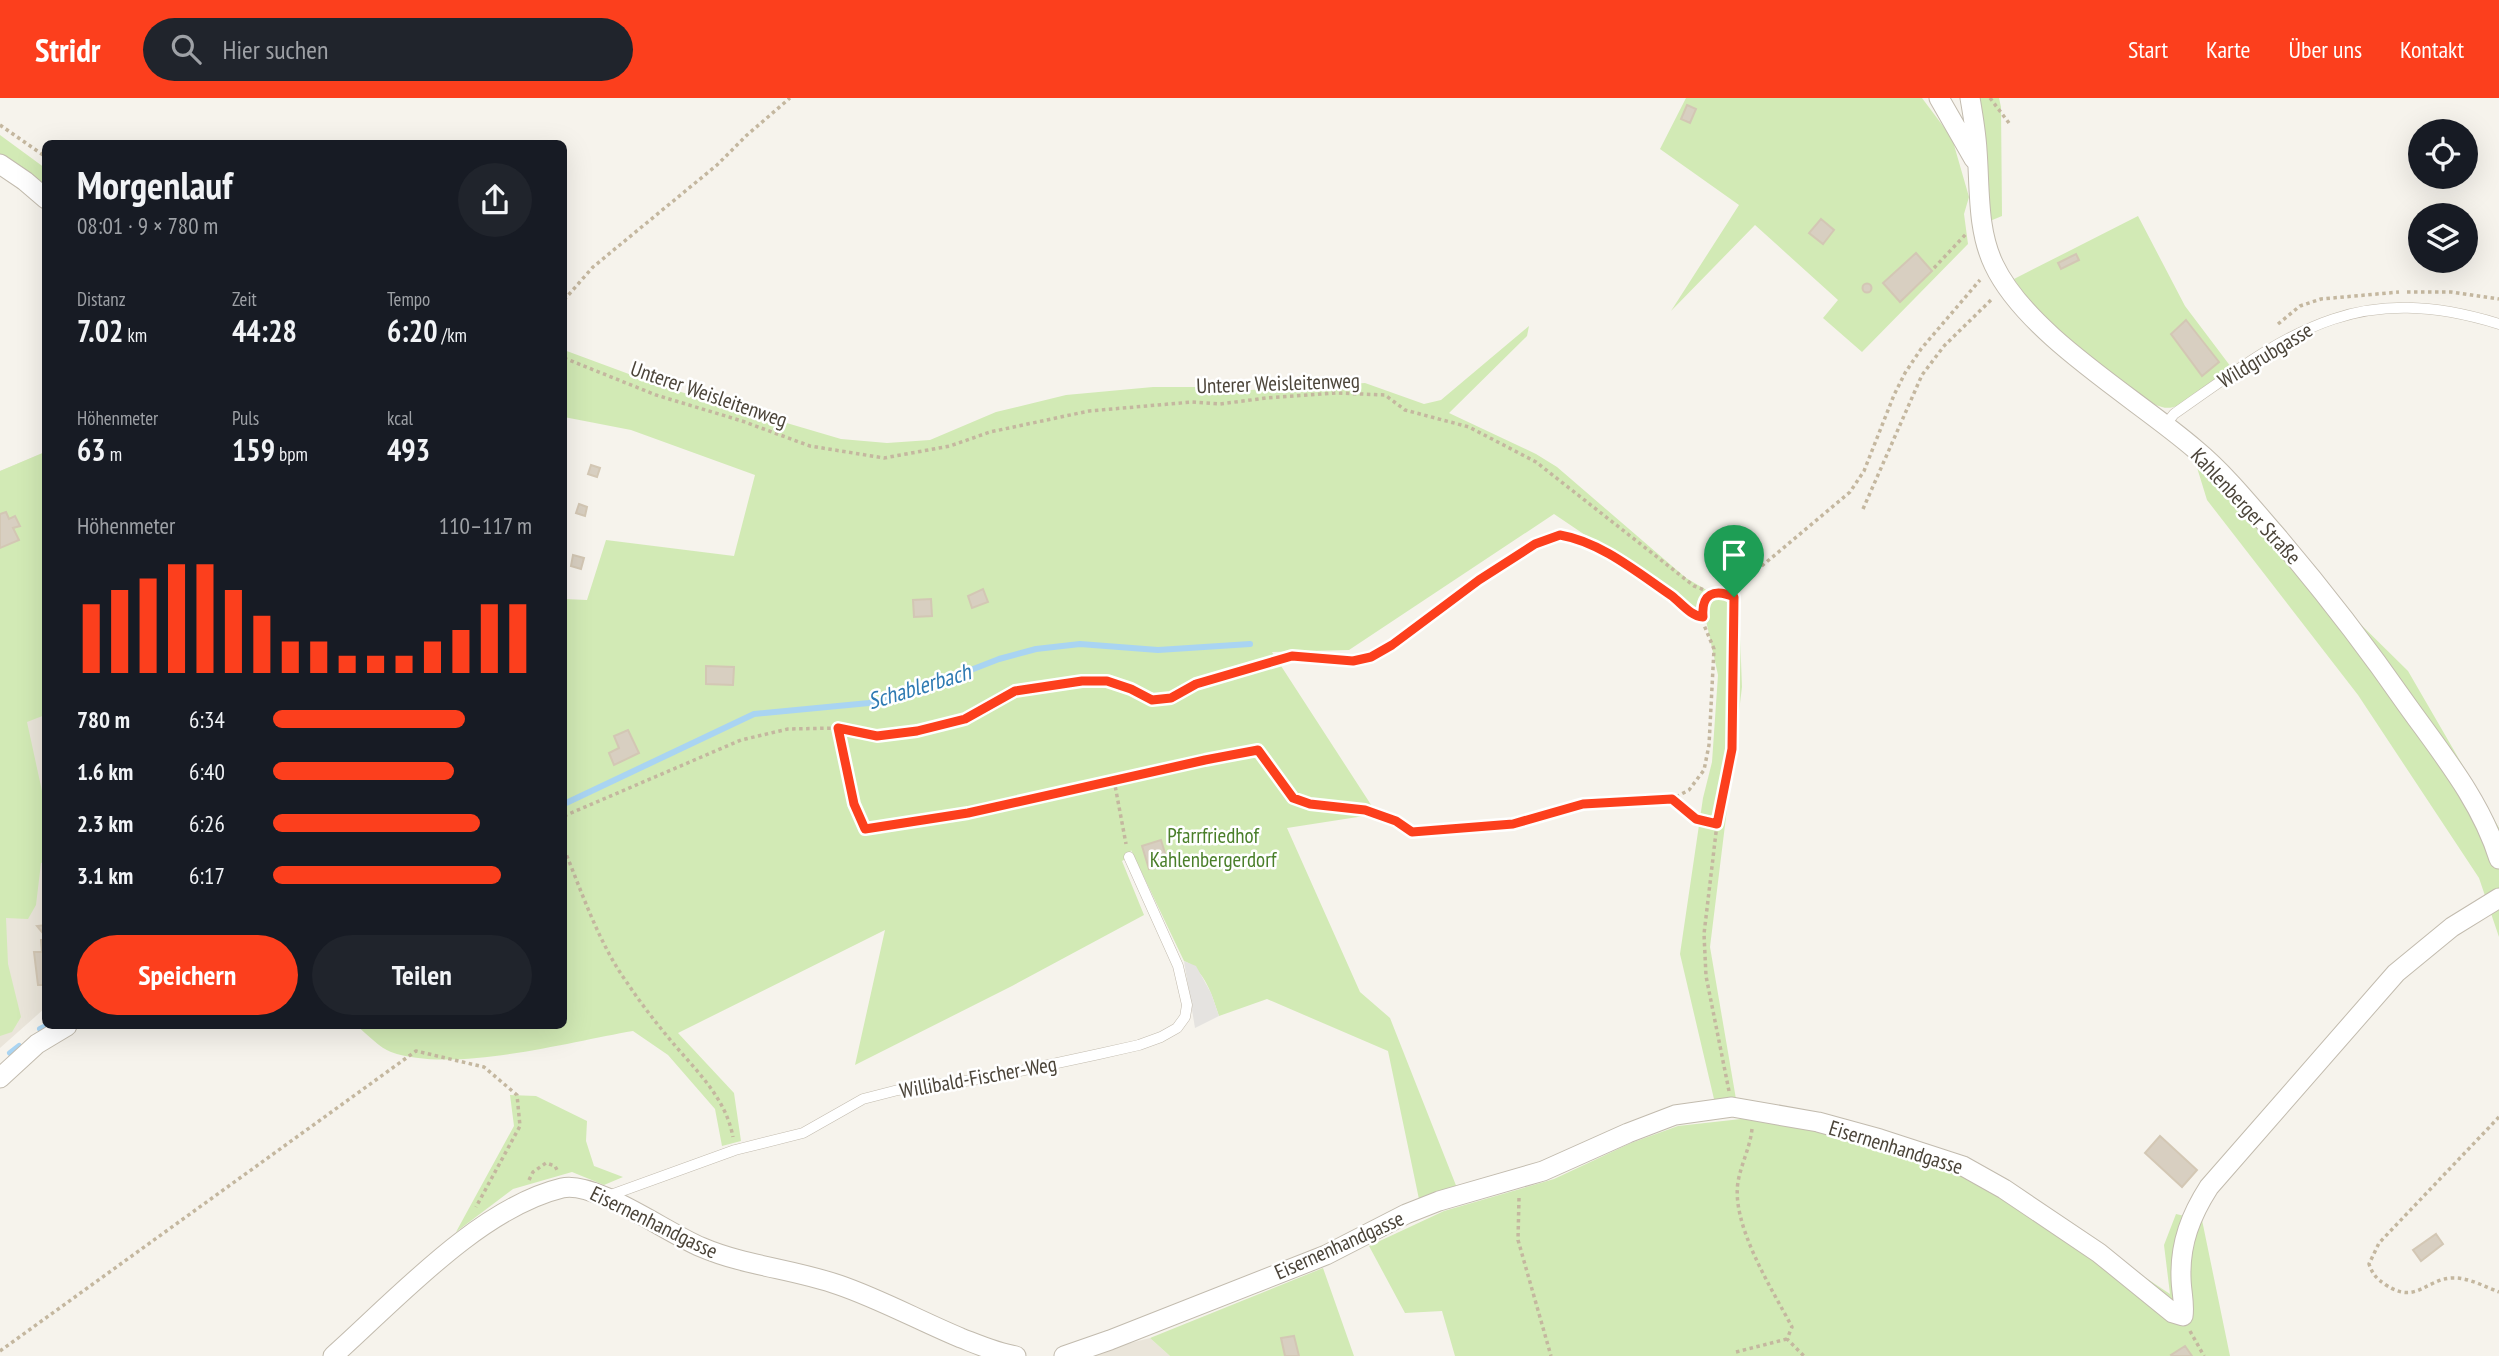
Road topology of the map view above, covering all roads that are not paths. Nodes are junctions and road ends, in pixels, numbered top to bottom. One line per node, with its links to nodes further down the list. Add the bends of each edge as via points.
1 (1939, 98): 4 (street)
2 (1970, 98): 4 (street, Kahlenberger Straße)
3 (0, 164): 5 (street)
4 (1978, 166): 7 (street, Kahlenberger Straße, via 1983,225 1994,267 2018,300 2050,334)
5 (42, 196)
6 (2499, 324): 7 (lane, Wildgrubgasse, via 2448,310 2420,308 2367,311 2325,320 2266,349)
7 (2166, 424): 9 (street, Kahlenberger Straße, via 2234,486 2363,641 2463,785)
8 (1129, 856): 13 (lane, Willibald-Fischer-Weg, via 1178,966 1187,1005 1177,1028 1139,1045 1099,1054 988,1078 879,1094 803,1133 735,1150)
9 (2499, 859)
10 (2499, 898): 16 (street, Eisernenhandgasse, via 2452,927 2396,973 2209,1187 2184,1239 2183,1316 2173,1313 2099,1253 1963,1166 1818,1122 1732,1107 1675,1115 1561,1164 1439,1201 1317,1259)
11 (62, 1029): 12 (street, via 37,1044)
12 (0, 1078)
13 (607, 1196): 14 (street, Eisernenhandgasse, via 572,1186 515,1207 461,1241); 15 (street, Eisernenhandgasse, via 714,1252 839,1285 981,1346)
14 (333, 1356)
15 (1016, 1356)
16 (1064, 1356)

